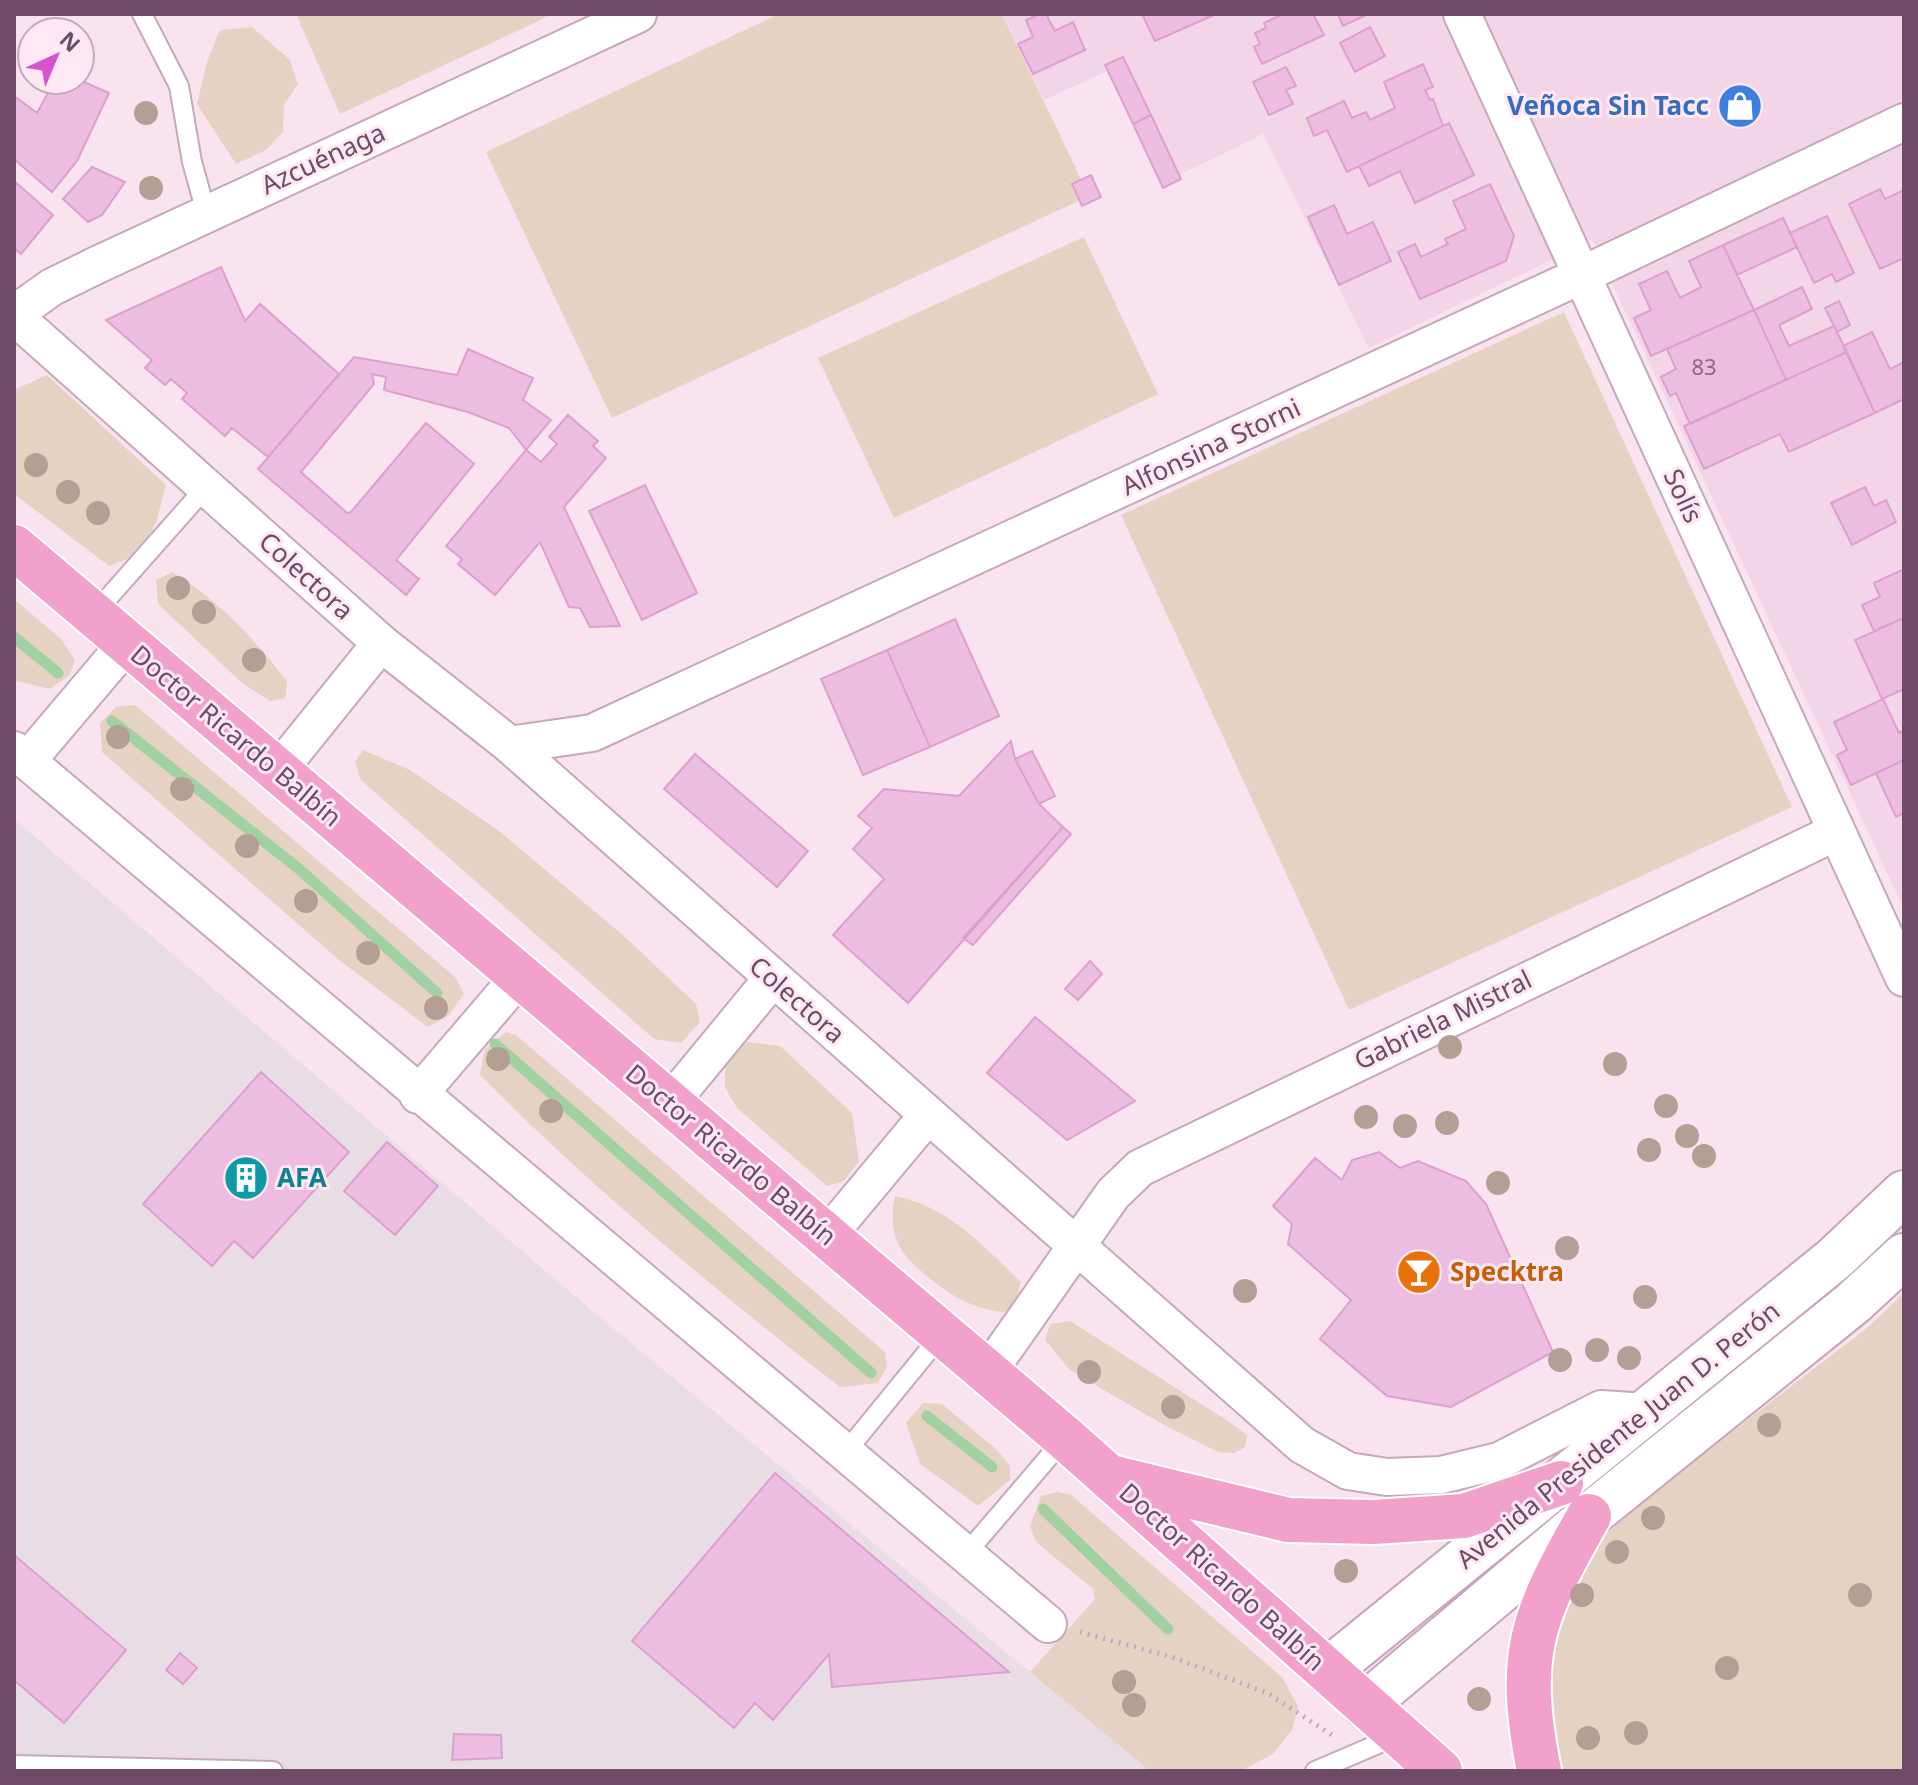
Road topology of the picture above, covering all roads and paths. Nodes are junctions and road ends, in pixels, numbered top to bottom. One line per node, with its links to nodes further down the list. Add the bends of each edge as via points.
1 (142, 14): 5 (lane, via 179,86)
2 (638, 14): 5 (street, Azcuénaga)
3 (1462, 14): 6 (street, Solís)
4 (1904, 122): 6 (street, Alfonsina Storni)
5 (206, 212): 7 (street, Azcuénaga, via 52,287)
6 (1582, 275): 13 (street, Alfonsina Storni, via 592,733); 16 (street, Solís)
7 (14, 315): 8 (street, Colectora)
8 (207, 486): 10 (lane); 12 (street, Colectora)
9 (14, 547): 10 (main road, Doctor Ricardo Balbín)
10 (93, 615): 11 (main road, Doctor Ricardo Balbín)
11 (127, 643): 14 (street); 15 (main road, Doctor Ricardo Balbín)
12 (381, 643): 13 (street, Colectora); 15 (street)
13 (510, 745): 19 (street, Colectora)
14 (21, 756): 20 (street)
15 (277, 772): 17 (main road, Doctor Ricardo Balbín)
16 (1836, 832): 18 (street, Solís); 25 (street, Gabriela Mistral, via 1178,1147 1140,1168 1113,1194)
17 (520, 976): 20 (street); 21 (main road, Doctor Ricardo Balbín)
18 (1904, 978)
19 (772, 979): 21 (street); 22 (street, Colectora)
20 (418, 1095): 31 (street)
21 (670, 1103): 24 (main road, Doctor Ricardo Balbín)
22 (928, 1115): 24 (street); 25 (street, Colectora)
23 (1904, 1193): 29 (main road, Avenida Presidente Juan D. Perón, via 1834,1259)
24 (827, 1236): 27 (main road, Doctor Ricardo Balbín)
25 (1078, 1245): 28 (street, Gabriela Mistral); 29 (street, Colectora, via 1302,1445 1348,1471 1387,1477 1441,1475 1499,1461 1601,1409)
26 (1904, 1256): 34 (main road, Avenida Presidente Juan D. Perón)
27 (942, 1334): 28 (main road, Doctor Ricardo Balbín); 31 (lane)
28 (988, 1372): 30 (main road, Doctor Ricardo Balbín)
29 (1647, 1412): 33 (main road, Avenida Presidente Juan D. Perón)
30 (1065, 1438): 32 (main road, Doctor Ricardo Balbín); 35 (lane)
31 (844, 1454): 35 (street)
32 (1111, 1477): 33 (main road, via 1288,1520 1374,1522 1464,1516); 37 (main road, Doctor Ricardo Balbín)
33 (1561, 1483): 37 (main road, Avenida Presidente Juan D. Perón)
34 (1589, 1516): 38 (main road, Avenida Presidente Juan D. Perón); 45 (main road, via 1548,1587 1528,1660 1528,1715)
35 (965, 1555): 36 (street)
36 (1048, 1624): 40 (path, via 1172,1657 1267,1693)
37 (1327, 1671): 38 (main road, Doctor Ricardo Balbín)
38 (1365, 1705): 39 (main road, Doctor Ricardo Balbín)
39 (1399, 1735): 40 (lane); 44 (main road, Doctor Ricardo Balbín)
40 (1359, 1752): 43 (lane)
41 (14, 1765): 42 (lane)
42 (273, 1771)
43 (1315, 1771)
44 (1440, 1771)
45 (1539, 1771)

